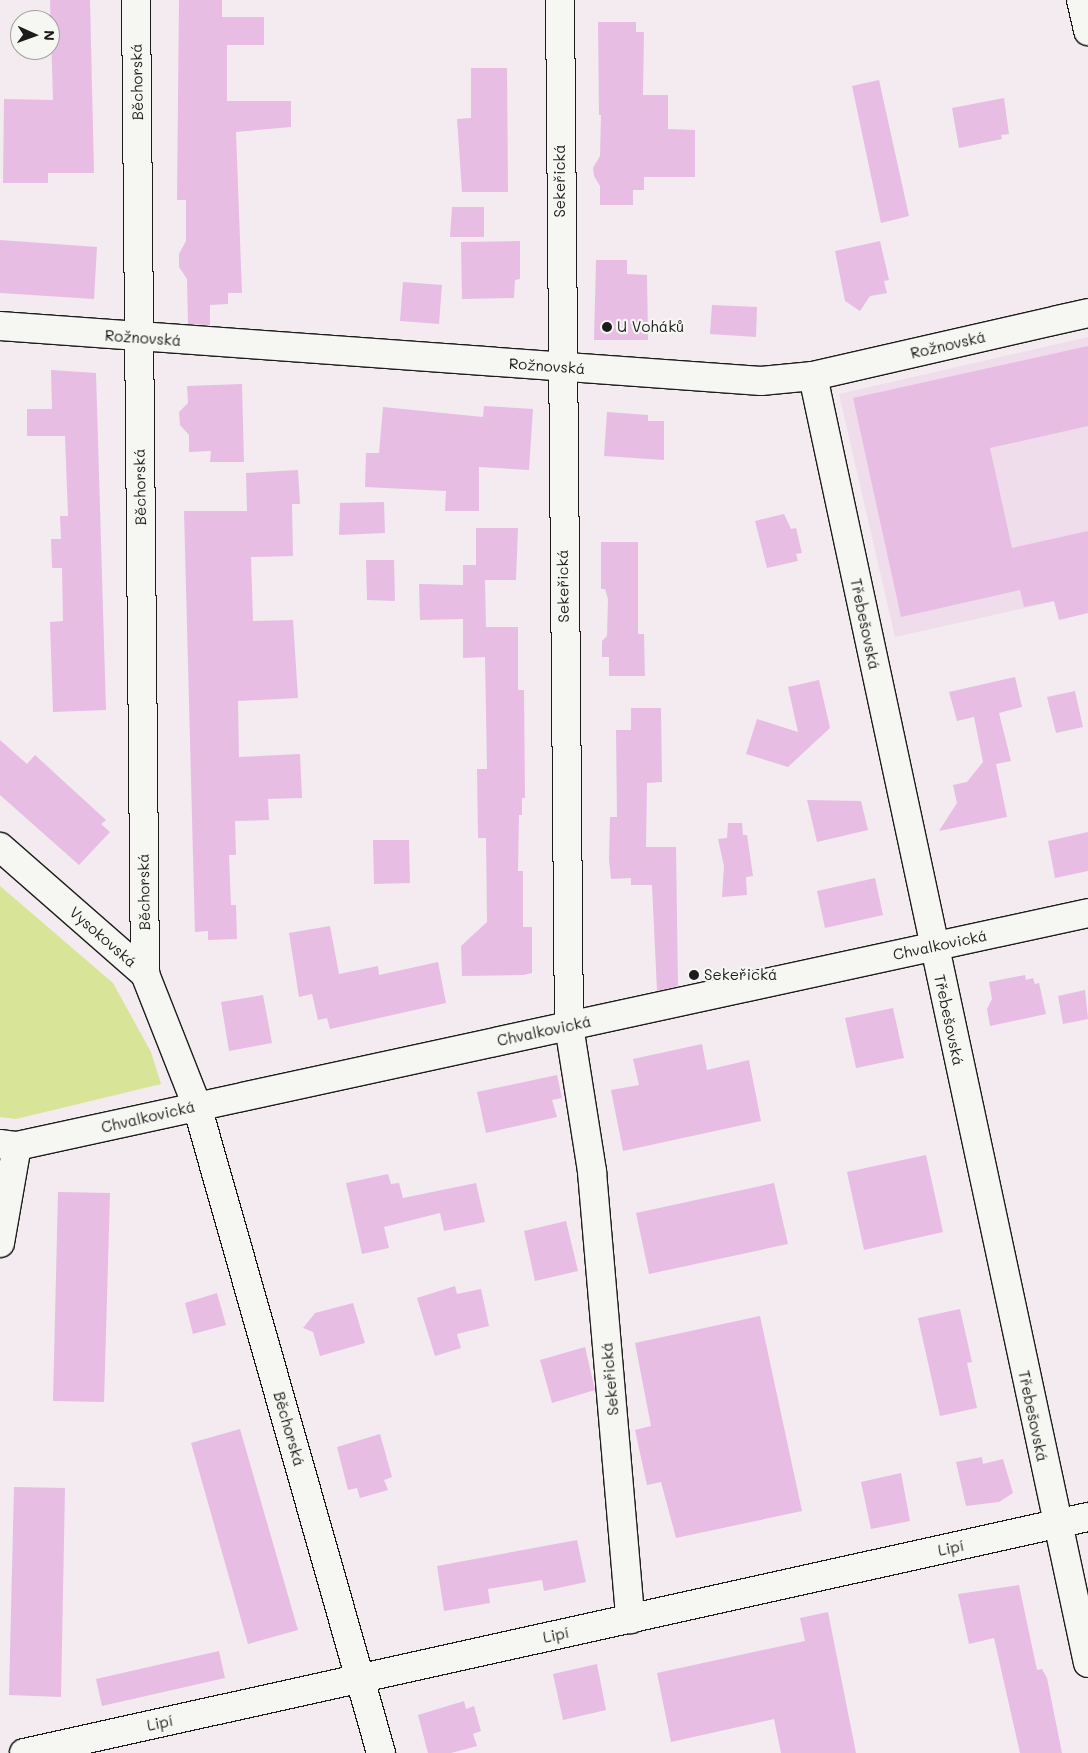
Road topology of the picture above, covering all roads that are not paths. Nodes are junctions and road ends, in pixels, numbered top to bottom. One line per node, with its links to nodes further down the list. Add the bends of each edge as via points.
1 (136, 0): 7 (street, Běchorská)
2 (560, 0): 8 (street, Sekeřická)
3 (1081, 0): 4 (street)
4 (1088, 31)
5 (1088, 312): 9 (street, Rožnovská)
6 (0, 326): 7 (street, Rožnovská)
7 (139, 338): 8 (street, Rožnovská); 13 (street, Běchorská)
8 (560, 367): 9 (street, Rožnovská, via 761,381); 14 (street, Sekeřická)
9 (812, 376): 12 (street, Třebešovská)
10 (0, 847): 13 (street, Vysokovská)
11 (1088, 913): 12 (street, Chvalkovická)
12 (933, 946): 14 (street, Chvalkovická); 19 (street, Třebešovská)
13 (145, 974): 15 (street, Vysokovská)
14 (569, 1026): 15 (street, Chvalkovická); 20 (street, Sekeřická, via 592,1172)
15 (197, 1106): 16 (street, Chvalkovická); 22 (street, Běchorská)
16 (8, 1145): 17 (street)
17 (0, 1243)
18 (1088, 1518): 19 (street, Lipí)
19 (1057, 1524): 20 (street, Lipí); 21 (street, Třebešovská)
20 (630, 1619): 22 (street, Lipí)
21 (1088, 1663)
22 (360, 1678): 23 (street, Lipí); 24 (street, Běchorská)
23 (24, 1753)
24 (381, 1753)

